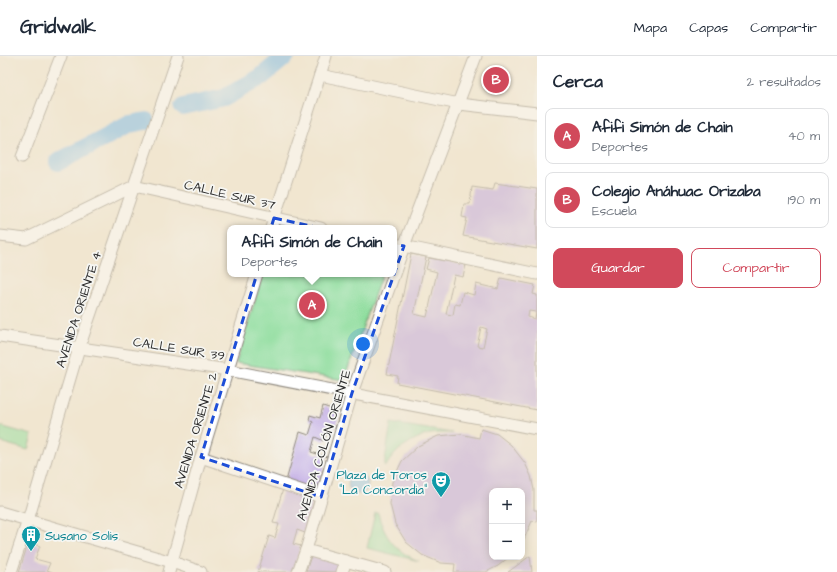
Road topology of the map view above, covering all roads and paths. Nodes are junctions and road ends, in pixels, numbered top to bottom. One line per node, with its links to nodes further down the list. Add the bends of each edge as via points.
1 (61, 56): 8 (street)
2 (178, 56): 9 (street, AVENIDA ORIENTE 4)
3 (326, 56): 5 (street)
4 (476, 56): 6 (street, AVENIDA COLÓN ORIENTE)
5 (320, 75): 6 (street); 10 (street)
6 (458, 104): 7 (street); 13 (street, AVENIDA COLÓN ORIENTE)
7 (537, 113)
8 (22, 157)
9 (134, 186): 10 (street, CALLE SUR 37); 12 (street, via 26,239); 18 (street, AVENIDA ORIENTE 4)
10 (272, 223): 11 (street, CALLE SUR 37)
11 (292, 225)
12 (0, 236)
13 (399, 245): 14 (street)
14 (537, 274)
15 (256, 277): 19 (street, AVENIDA ORIENTE 2)
16 (389, 277): 20 (street, AVENIDA COLÓN ORIENTE)
17 (0, 336): 18 (street, CALLE SUR 39)
18 (79, 348): 19 (street, CALLE SUR 39); 25 (street, AVENIDA ORIENTE 4)
19 (228, 370): 20 (street, CALLE SUR 39); 22 (street, AVENIDA ORIENTE 2)
20 (352, 393): 21 (street, CALLE SUR 39); 23 (street, AVENIDA COLÓN ORIENTE)
21 (537, 429)
22 (201, 457): 23 (street); 27 (street, AVENIDA ORIENTE 2)
23 (321, 497): 26 (street, AVENIDA COLÓN ORIENTE)
24 (0, 512): 25 (street)
25 (28, 520): 27 (street); 29 (street, AVENIDA ORIENTE 4)
26 (306, 550): 28 (street); 31 (street, AVENIDA COLÓN ORIENTE)
27 (170, 567): 30 (street)
28 (344, 567): 32 (street)
29 (11, 572)
30 (201, 572)
31 (298, 572)
32 (385, 572)

